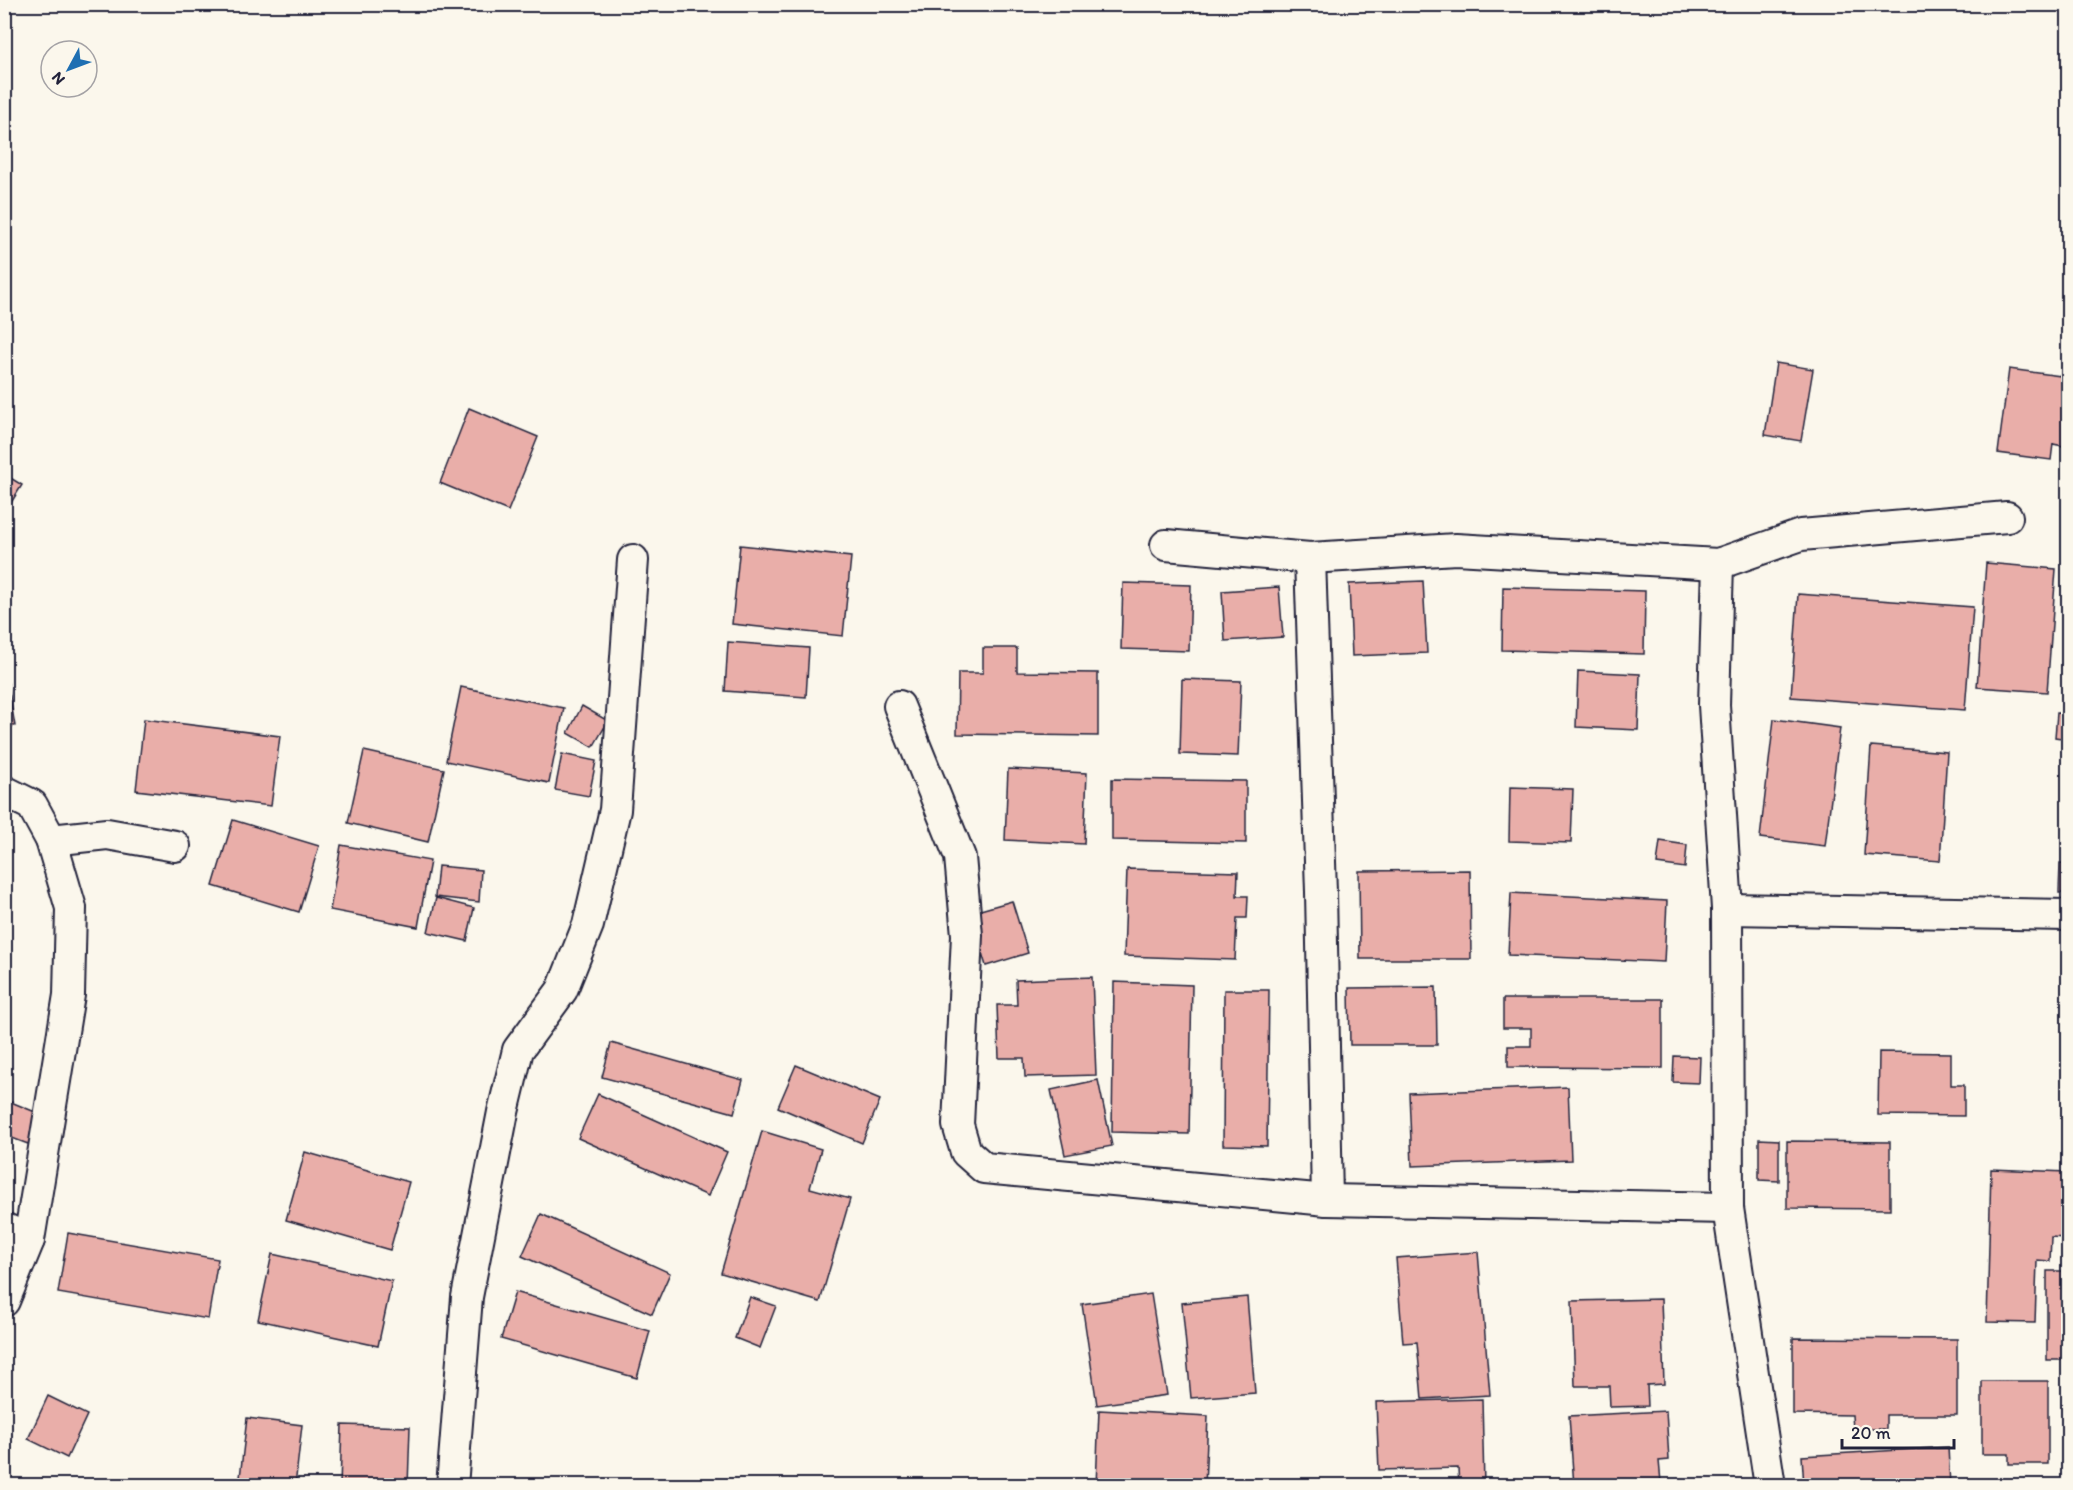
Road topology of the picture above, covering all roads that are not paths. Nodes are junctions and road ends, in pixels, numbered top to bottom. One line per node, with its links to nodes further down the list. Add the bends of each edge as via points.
1 (2007, 517): 5 (street, via 1801,535)
2 (1166, 546): 3 (street)
3 (1310, 558): 5 (street, via 1456,549); 12 (street)
4 (633, 560): 16 (street, via 615,810 588,925 562,990 518,1050 467,1297)
5 (1718, 564): 10 (street, via 1714,705)
6 (899, 706): 12 (street, via 960,857 967,935 958,1125 966,1152 984,1168)
7 (4, 791): 8 (street, via 32,806)
8 (51, 840): 9 (street, via 107,834); 14 (street, via 71,908 69,995)
9 (175, 846)
10 (1727, 909): 11 (street); 13 (street)
11 (2068, 915)
12 (1327, 1200): 13 (street)
13 (1728, 1208): 17 (street)
14 (17, 1234): 15 (street)
15 (4, 1302)
16 (452, 1485)
17 (1770, 1485)

